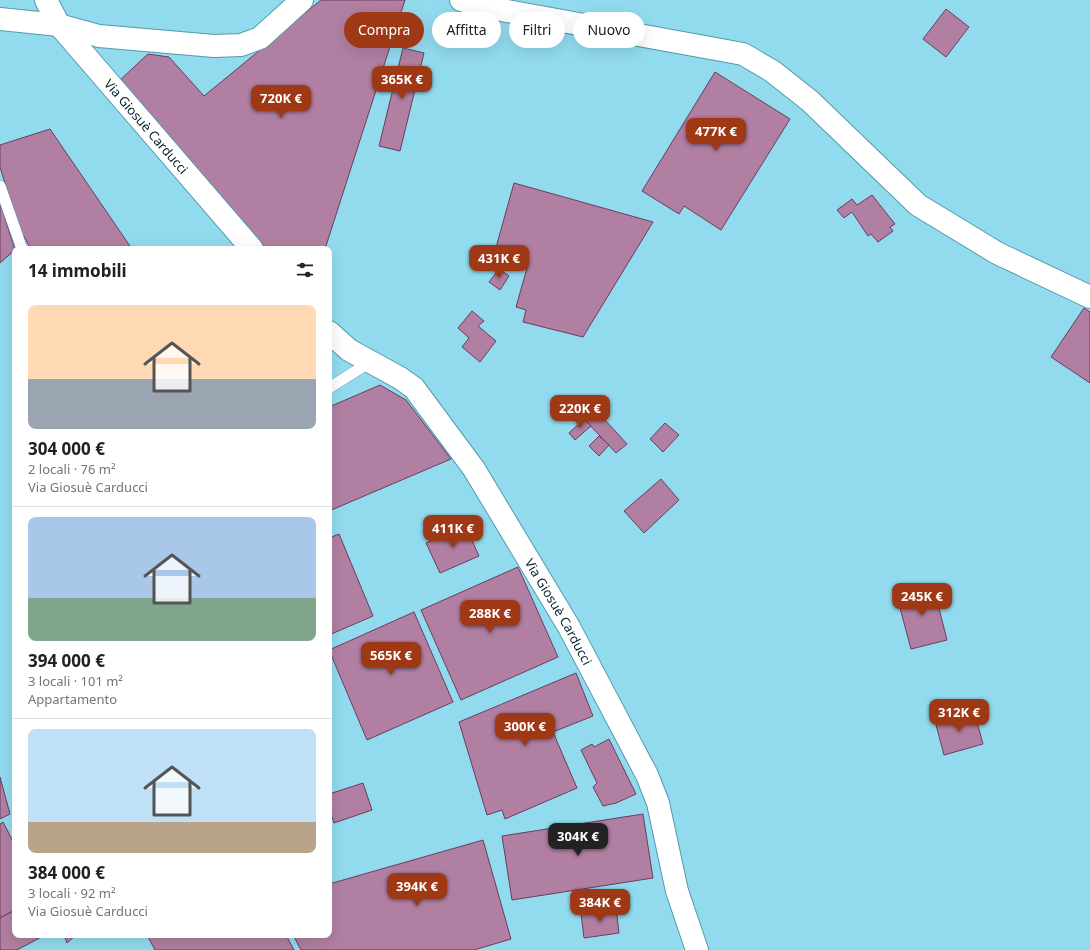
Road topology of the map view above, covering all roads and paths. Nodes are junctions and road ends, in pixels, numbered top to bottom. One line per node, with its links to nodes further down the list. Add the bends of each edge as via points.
1 (46, 0): 5 (street, Via Giosuè Carducci)
2 (302, 0): 5 (street, via 260,38 242,45 214,46 99,36)
3 (461, 0): 9 (street, via 485,7 743,54 772,71 810,101 918,205 997,253)
4 (0, 19): 5 (street)
5 (59, 25): 8 (street, Via Giosuè Carducci)
6 (0, 186): 7 (lane)
7 (21, 246)
8 (249, 246)
9 (1090, 297)
10 (332, 335): 11 (street, Via Giosuè Carducci, via 349,350)
11 (370, 362): 12 (lane); 13 (street, Via Giosuè Carducci, via 414,388 442,425 474,469 569,627 658,803 677,891)
12 (332, 386)
13 (697, 950)

